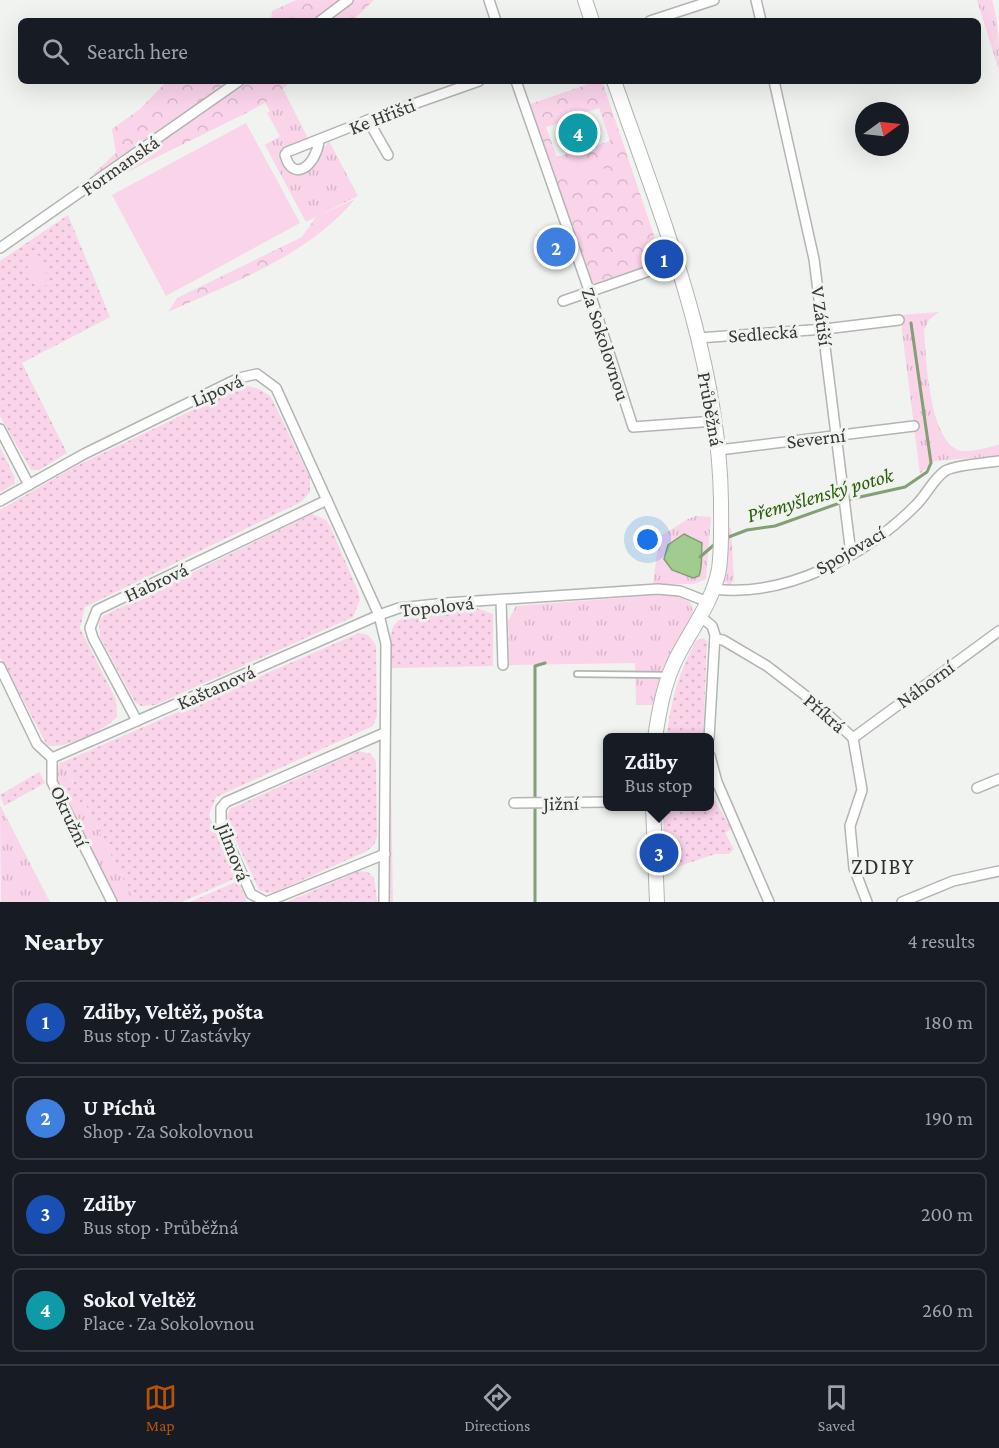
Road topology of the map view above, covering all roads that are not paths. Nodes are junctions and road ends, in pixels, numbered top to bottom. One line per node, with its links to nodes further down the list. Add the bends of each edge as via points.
1 (348, 0): 6 (street)
2 (489, 0): 7 (street)
3 (585, 0): 8 (street)
4 (714, 0): 9 (street)
5 (756, 0): 10 (street)
6 (324, 18)
7 (495, 18)
8 (591, 18)
9 (659, 18)
10 (760, 18)
11 (235, 84): 19 (street, Formanská)
12 (470, 84): 16 (street, Ke Hřišti)
13 (517, 84): 21 (street, Za Sokolovnou)
14 (615, 84): 20 (street, Průběžná)
15 (775, 84): 24 (street, V Zátiší, via 814,259)
16 (368, 120): 17 (street, Ke Hřišti); 18 (street)
17 (319, 141)
18 (388, 155)
19 (0, 248)
20 (675, 262): 21 (street); 25 (street, Průběžná)
21 (590, 293): 22 (street); 26 (street, Za Sokolovnou, via 633,428)
22 (563, 301)
23 (899, 320): 24 (street, Sedlecká)
24 (825, 329): 25 (street, Sedlecká); 29 (street, V Zátiší)
25 (698, 338): 26 (street, Průběžná)
26 (715, 422): 30 (street, Průběžná)
27 (914, 426): 29 (street, Severní)
28 (0, 429): 32 (street)
29 (836, 436): 30 (street, Severní); 35 (street, V Zátiší)
30 (719, 450): 36 (street, Průběžná, via 721,541)
31 (999, 461): 35 (street, Spojovací, via 946,470 916,505 880,536)
32 (29, 485): 33 (street, Lipová, via 239,378 257,374 276,388); 34 (street, Lipová)
33 (327, 500): 39 (street, Lipová); 47 (street, Habrová, via 97,610 90,628 93,638)
34 (0, 501)
35 (851, 554): 36 (street, Spojovací, via 788,581 735,590)
36 (714, 589): 38 (street, Průběžná)
37 (501, 600): 38 (street, Topolová, via 669,589); 39 (street, Topolová, via 399,608); 43 (street)
38 (708, 602): 40 (street, Průběžná)
39 (379, 615): 47 (street, Kaštanová); 48 (street, Topolová, via 386,644)
40 (700, 616): 42 (street, via 713,629); 46 (street, Průběžná)
41 (999, 631): 51 (street, Náhorní)
42 (715, 639): 50 (street); 51 (street, Příkrá, via 766,666)
43 (503, 665)
44 (0, 667): 52 (street, Okružní, via 37,744)
45 (578, 674): 46 (lane)
46 (669, 676): 49 (street, Průběžná)
47 (136, 721): 52 (street, Kaštanová)
48 (384, 733): 59 (street, Topolová); 59 (street, Jilmová, via 226,802 220,816 251,894 266,902)
49 (656, 733)
50 (709, 733)
51 (853, 738): 65 (street, Příkrá, via 862,790 850,826 854,868)
52 (52, 758): 61 (street, Okružní, via 52,782)
53 (714, 771): 64 (street)
54 (999, 779): 55 (street)
55 (977, 788)
56 (603, 802): 57 (street, Jižní)
57 (514, 803)
58 (653, 811): 63 (street)
59 (385, 854): 62 (street, Topolová)
60 (999, 871): 66 (street, via 953,881)
61 (112, 902)
62 (384, 902)
63 (657, 902)
64 (769, 902)
65 (867, 902)
66 (902, 902)

